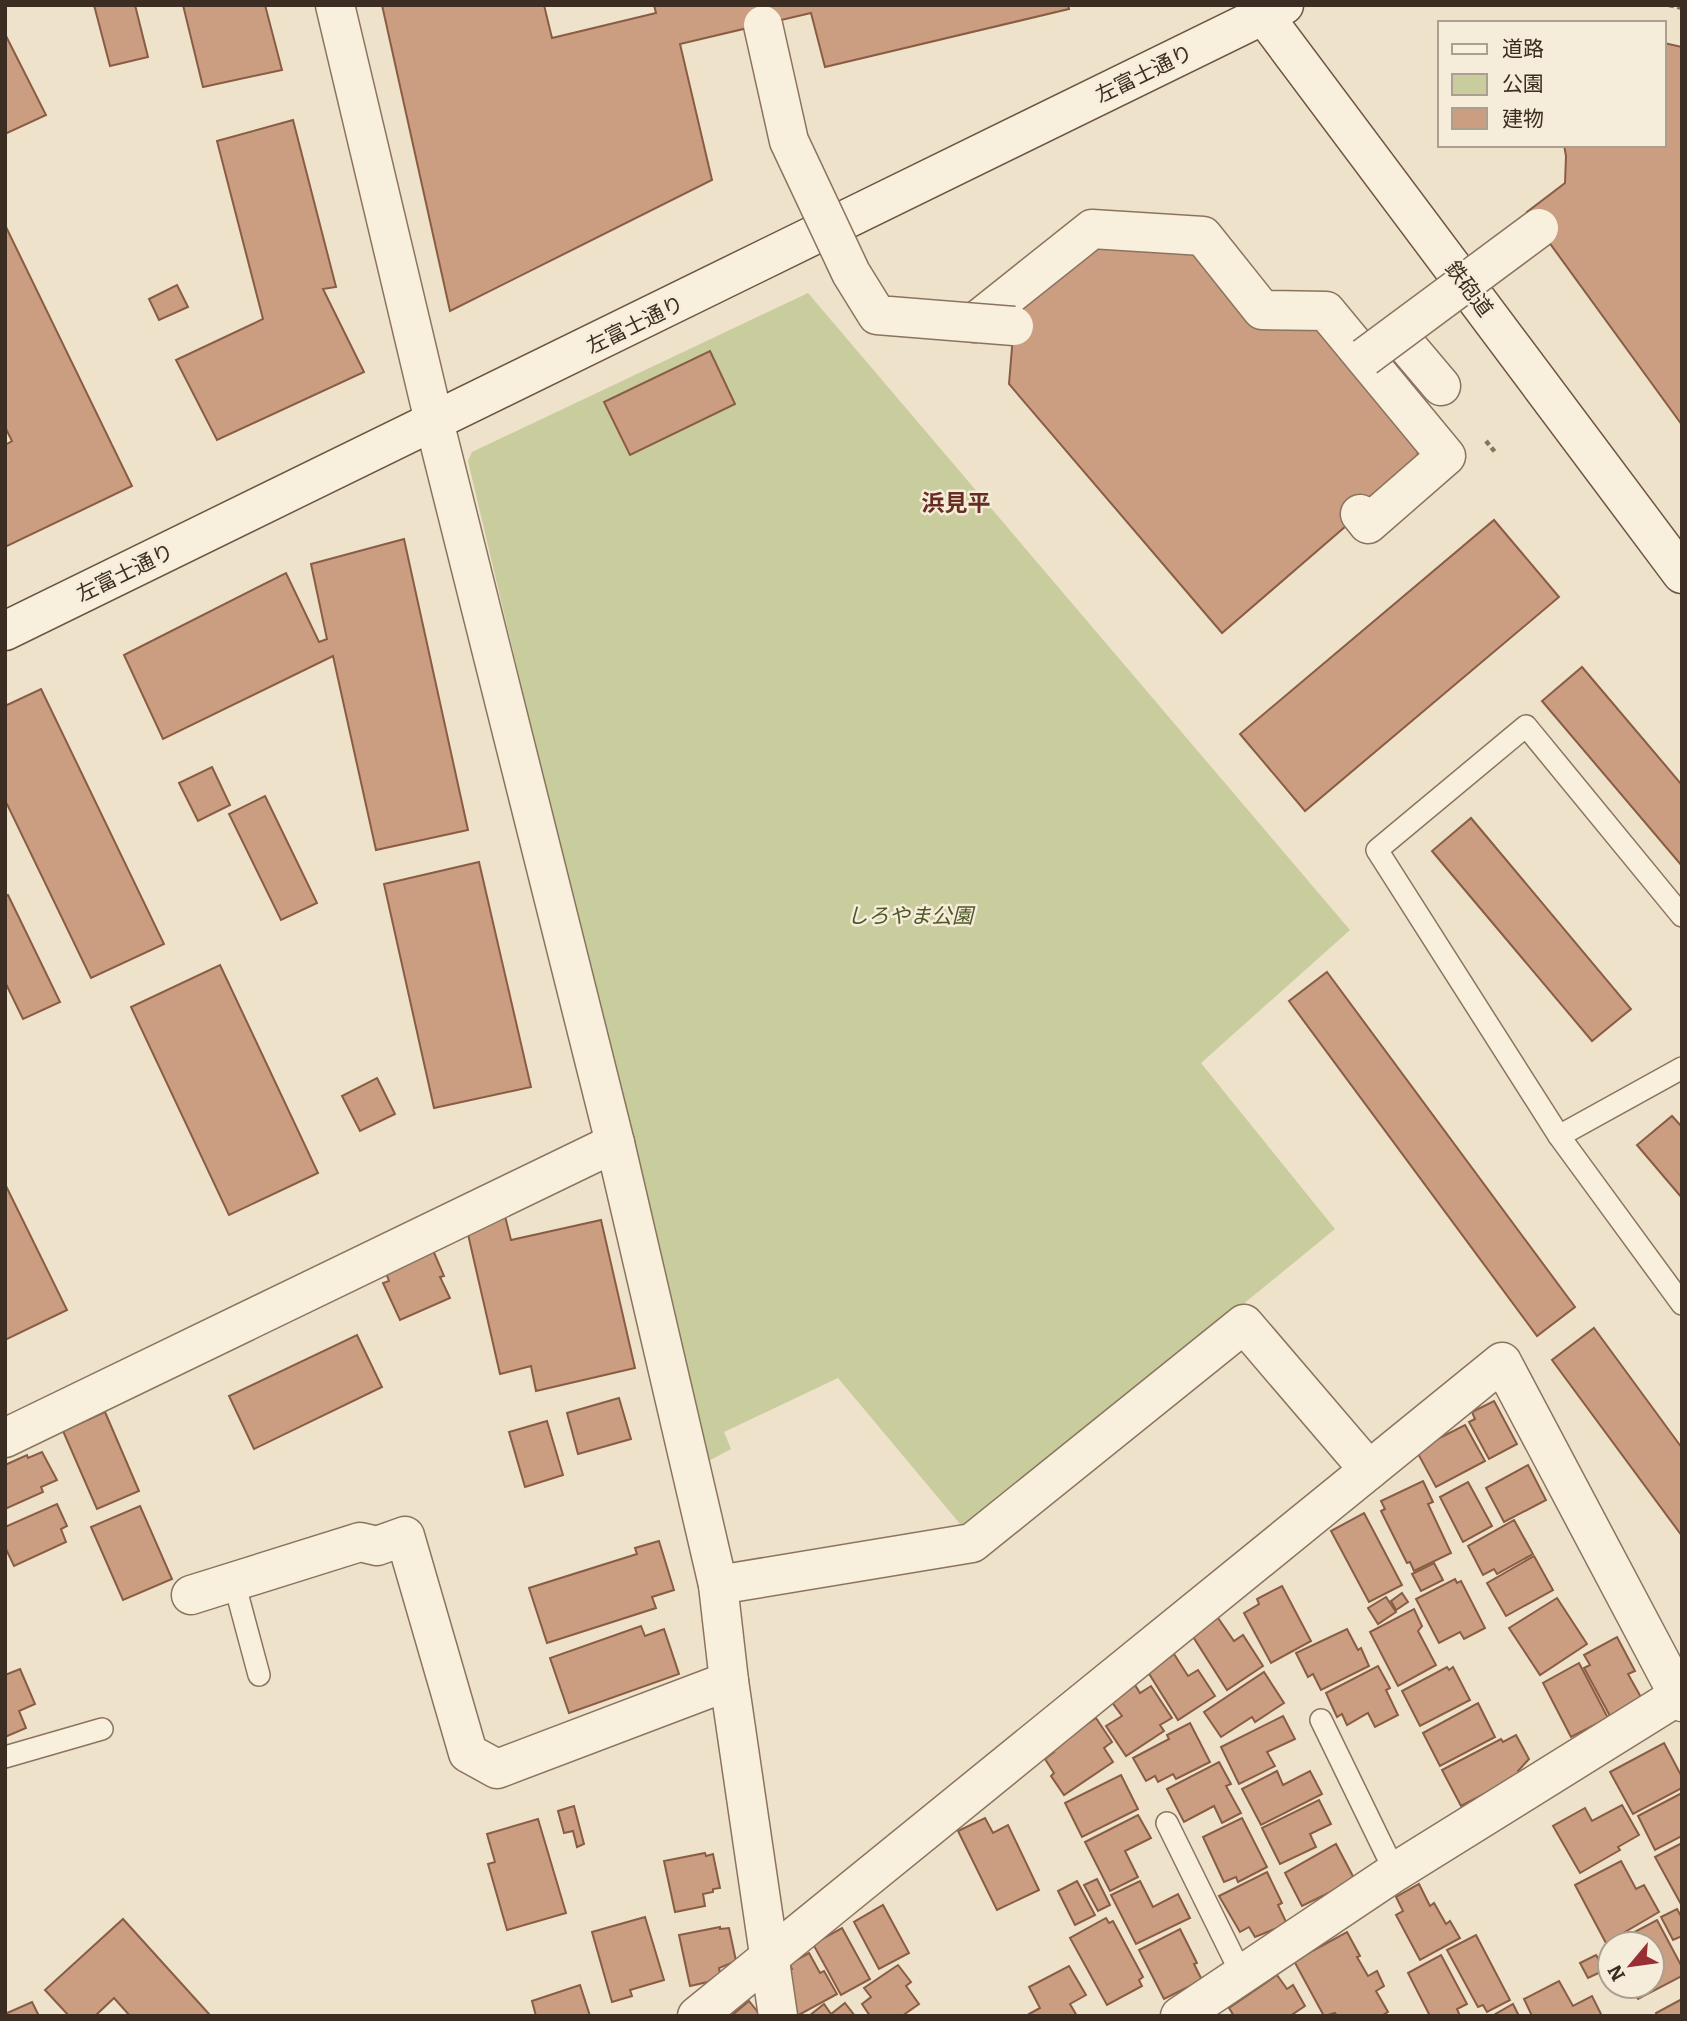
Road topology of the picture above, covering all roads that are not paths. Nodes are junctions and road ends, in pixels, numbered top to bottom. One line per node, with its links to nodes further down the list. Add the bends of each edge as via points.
1 (335, 5): 10 (street)
2 (1268, 9): 10 (street, 左富士通り); 12 (street, 鉄砲道)
3 (763, 25): 5 (street, bridge, via 789,141 851,273 877,315)
4 (1539, 229): 7 (street, bridge)
5 (975, 323): 6 (street, bridge); 8 (street, via 1092,229 1203,236 1262,310 1326,311)
6 (1014, 326)
7 (1397, 334): 8 (street, bridge); 9 (street)
8 (1365, 357): 11 (street, via 1446,456 1368,524)
9 (1441, 386)
10 (435, 421): 13 (street, 左富士通り); 17 (street)
11 (1360, 514)
12 (1682, 574)
13 (5, 631)
14 (1682, 916): 16 (lane, via 1526,726 1377,849)
15 (1682, 1068): 16 (lane)
16 (1559, 1136): 18 (lane)
17 (615, 1143): 19 (street); 22 (street)
18 (1682, 1304)
19 (5, 1438)
20 (1369, 1470): 22 (street, via 1244,1324 972,1543); 26 (street, via 1502,1362); 32 (street)
21 (234, 1582): 23 (street); 24 (lane); 25 (street, via 360,1542 377,1546 405,1536 468,1754 498,1769)
22 (718, 1585): 25 (street)
23 (191, 1595)
24 (259, 1675)
25 (729, 1681): 32 (street)
26 (1680, 1699): 31 (street)
27 (1321, 1720): 31 (lane)
28 (102, 1729): 29 (lane)
29 (5, 1757)
30 (1167, 1823): 33 (lane)
31 (1395, 1872): 33 (street)
32 (768, 1959): 34 (street); 35 (street)
33 (1241, 1973): 36 (street)
34 (697, 2016)
35 (778, 2016)
36 (1180, 2016)

